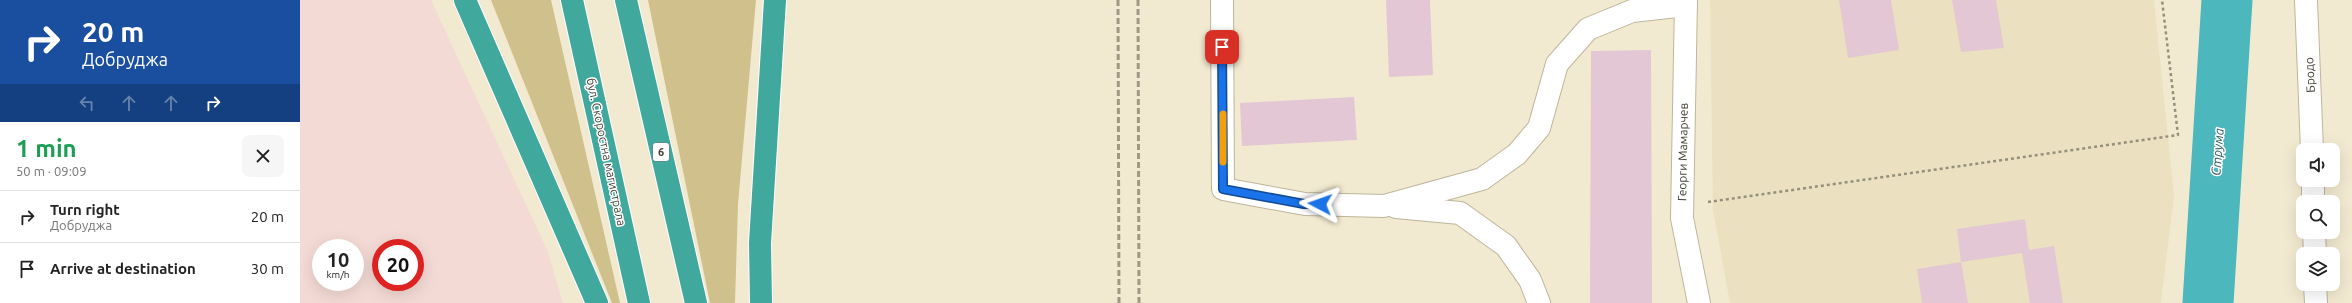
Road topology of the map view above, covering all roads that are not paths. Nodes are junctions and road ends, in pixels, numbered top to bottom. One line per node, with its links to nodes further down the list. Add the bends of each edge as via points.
1 (465, 0): 11 (highway)
2 (572, 0): 12 (highway, бул. Скоростна магистрала)
3 (626, 0): 13 (highway, 6)
4 (775, 0): 14 (highway, via 760,244)
5 (1222, 0): 9 (street, via 1223,189 1304,204)
6 (2306, 0): 8 (street, Бродо)
7 (1686, 3): 9 (street, via 1632,11 1588,29 1557,64 1539,128 1517,154 1482,179); 16 (street, Георги Мамарчев, via 1682,218)
8 (2312, 143)
9 (1384, 206): 15 (street, via 1460,213 1506,246 1530,280)
10 (2315, 291): 17 (street)
11 (597, 303)
12 (639, 303)
13 (696, 303)
14 (761, 303)
15 (1539, 303)
16 (1699, 303)
17 (2316, 303)

